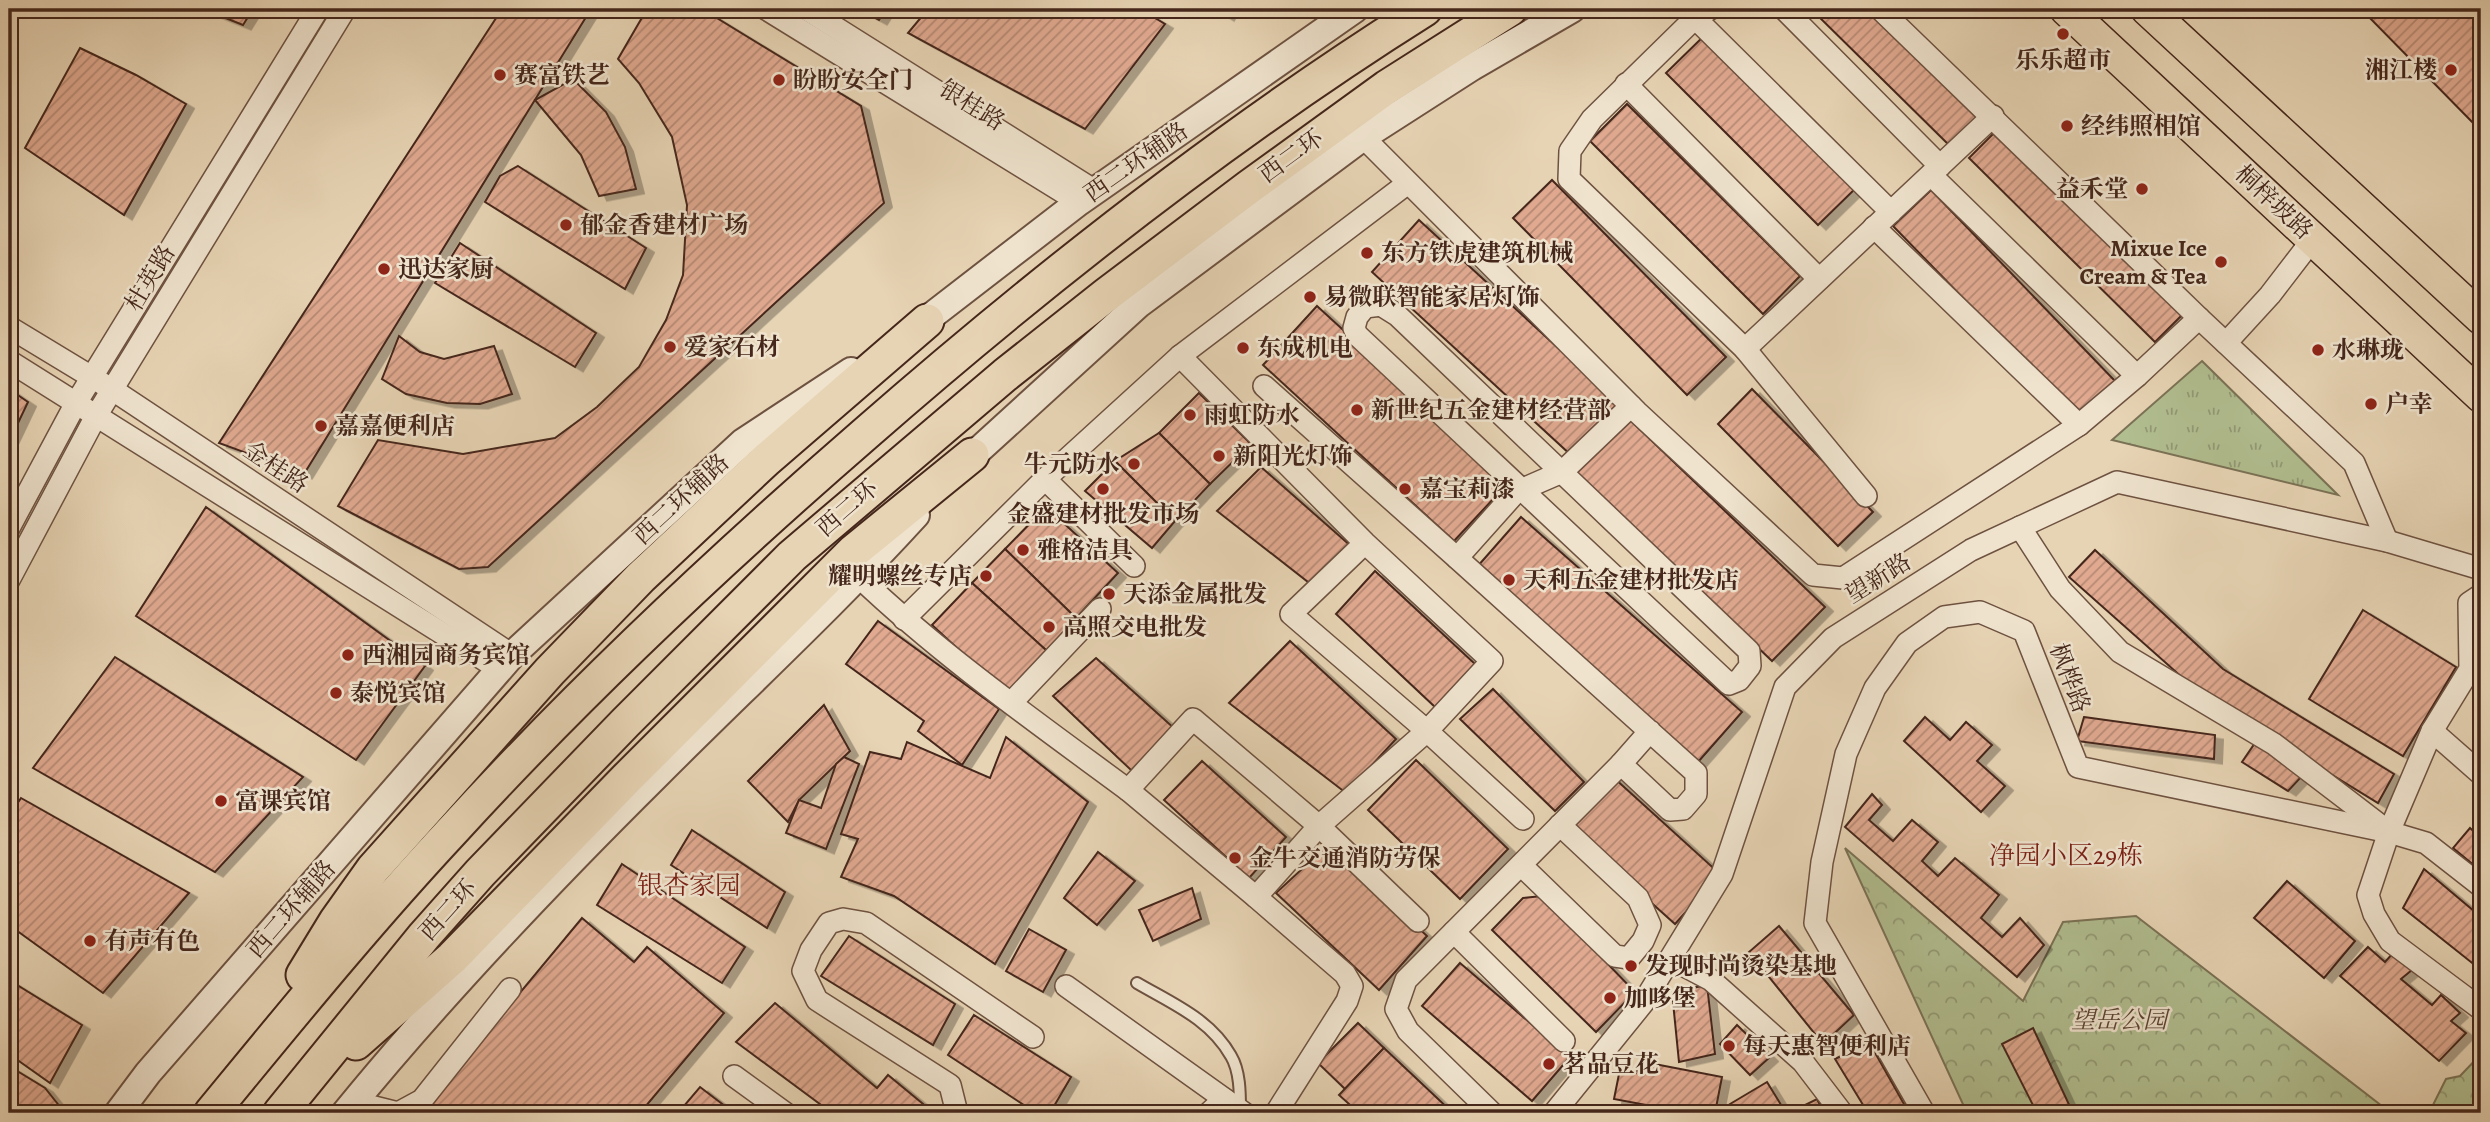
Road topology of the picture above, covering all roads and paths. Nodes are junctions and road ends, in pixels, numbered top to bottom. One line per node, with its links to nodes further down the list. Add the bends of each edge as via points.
1 (318, 9): 33 (street, 杜英路)
2 (345, 9): 35 (street, 杜英路)
3 (766, 9): 19 (street, 银桂路)
4 (806, 9): 19 (street, 银桂路)
5 (1355, 9): 19 (street, 西二环辅路)
6 (1424, 9): 82 (highway, 西二环, via 1250,125 1114,229 967,345 764,522 558,719 452,831)
7 (1510, 9): 84 (highway, 西二环, via 1387,87 1106,295 1005,374 792,556 480,873)
8 (1572, 9): 16 (street)
9 (1784, 9): 17 (street)
10 (1880, 9): 15 (street)
11 (2066, 9): 22 (main road, 桐梓坡路)
12 (2147, 9): 25 (main road)
13 (1703, 13): 14 (street); 20 (street)
14 (1626, 84): 23 (street); 29 (street, via 1592,119 1570,151 1570,179)
15 (1993, 116): 17 (street); 24 (street)
16 (1363, 138): 18 (street); 41 (street, via 1139,304)
17 (1936, 170): 20 (street); 32 (street)
18 (1408, 183): 30 (street); 38 (street)
19 (1087, 196): 26 (street, 西二环辅路)
20 (1891, 212): 21 (street)
21 (1874, 227): 23 (street); 40 (street)
22 (2313, 239): 28 (street); 36 (main road, 桐梓坡路)
23 (1819, 279): 29 (street)
24 (2199, 318): 28 (street); 32 (street)
25 (2481, 318)
26 (926, 321): 58 (street, 西二环辅路, via 743,442); 82 (highway, via 766,460 651,568 505,719 373,869 311,961)
27 (9, 327): 33 (street, 金桂路)
28 (2227, 343): 48 (street, via 2354,463)
29 (1745, 349): 45 (street)
30 (1181, 356): 43 (street); 49 (street)
31 (9, 361): 37 (street)
32 (2137, 376): 40 (street)
33 (92, 377): 35 (street, 金桂路); 37 (street, 杜英路)
34 (1264, 386): 50 (street)
35 (113, 390): 39 (street, 杜英路); 58 (street, 金桂路)
36 (2481, 396)
37 (76, 403): 39 (street); 47 (street, 杜英路)
38 (1631, 406): 40 (street, via 1813,575 1843,578); 42 (street)
39 (96, 416): 54 (street, 杜英路); 58 (street)
40 (2078, 425)
41 (972, 455): 51 (highway)
42 (1562, 472): 44 (street); 44 (street, via 1397,315 1381,305 1366,307 1356,317 1357,335); 44 (street, via 1749,651 1750,667 1739,680 1729,684)
43 (1045, 479): 52 (street); 57 (street)
44 (1521, 490): 50 (street)
45 (1866, 496)
46 (2020, 527): 48 (street, 望新路, via 2117,482); 69 (street, via 2060,589 2120,652 2274,744); 75 (street, 望新路, via 1971,550 1833,638 1785,687 1722,874)
47 (9, 528)
48 (2387, 541): 53 (street, 望新路)
49 (1365, 543): 60 (street, via 1492,662); 60 (street, via 1291,614)
50 (1457, 558): 61 (street)
51 (856, 564): 57 (street); 84 (highway, via 627,778 452,958); 86 (street, via 489,947)
52 (1134, 566)
53 (2481, 569)
54 (9, 580)
55 (2481, 595): 62 (street, via 2469,603 2470,669)
56 (1100, 610): 59 (street)
57 (904, 619): 59 (street)
58 (506, 662): 87 (street, 西二环辅路)
59 (1011, 703): 65 (street)
60 (1427, 731): 66 (street); 68 (street)
61 (1650, 731): 63 (street); 63 (street, via 1696,774 1696,794 1683,809 1670,810)
62 (2432, 731): 64 (street); 69 (street)
63 (1621, 764): 67 (street)
64 (2481, 774)
65 (1128, 790): 68 (street, via 1194,719); 72 (street)
66 (1523, 819)
67 (1560, 825): 70 (street); 70 (street, via 1638,898 1650,925 1629,958 1615,956)
68 (1319, 826): 72 (street); 73 (street)
69 (2389, 832): 71 (street, via 2426,843); 79 (street, via 2368,895 2374,914 2390,941); 95 (street, 枫桦路, via 2078,767 2024,631 1980,612 1944,617 1899,654 1875,688 1846,754 1822,862 1815,923)
70 (1521, 864): 74 (street)
71 (2481, 886)
72 (1256, 897): 91 (street, via 1345,974 1352,986)
73 (1418, 920)
74 (1454, 932): 81 (street); 92 (street, via 1406,980 1396,1009 1408,1031)
75 (1671, 959): 93 (street, 望新路, via 1643,1003); 94 (street, via 1711,980 1803,1062)
76 (1137, 983): 85 (lane, via 1205,1022 1233,1058 1240,1088)
77 (1066, 986): 85 (street)
78 (510, 989): 86 (street, via 422,1100 398,1113)
79 (2481, 1009)
80 (1033, 1037): 90 (street, via 866,923 843,919 829,923 803,971 817,1000 950,1085)
81 (1564, 1041)
82 (255, 1059): 88 (highway, 西二环)
83 (734, 1076): 89 (street)
84 (288, 1102)
85 (1229, 1109)
86 (357, 1110)
87 (118, 1113)
88 (211, 1113)
89 (785, 1113)
90 (957, 1113)
91 (1276, 1113)
92 (1492, 1113)
93 (1555, 1113)
94 (1842, 1113)
95 (1924, 1113)

